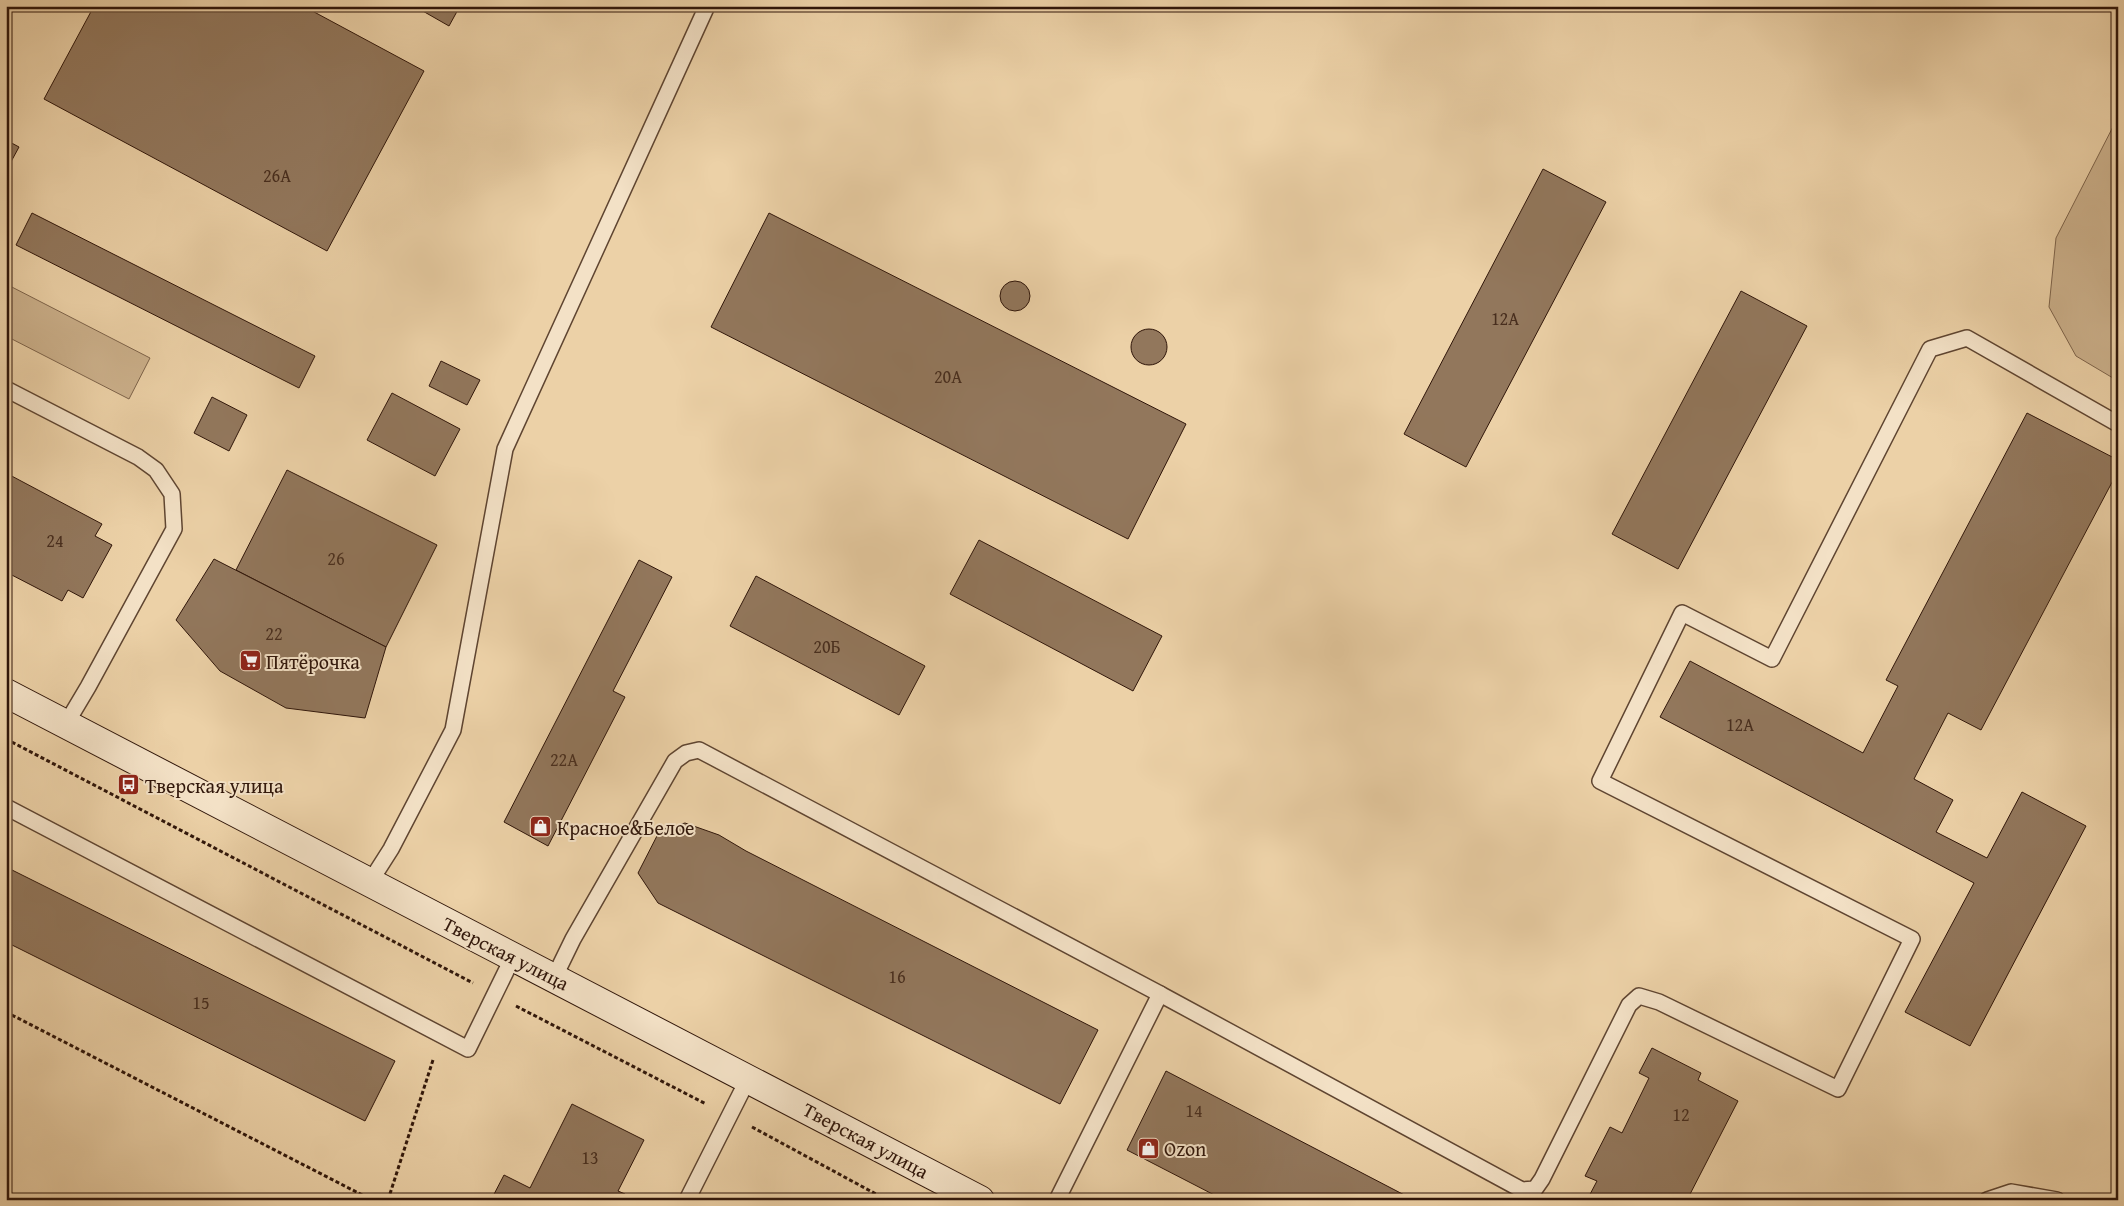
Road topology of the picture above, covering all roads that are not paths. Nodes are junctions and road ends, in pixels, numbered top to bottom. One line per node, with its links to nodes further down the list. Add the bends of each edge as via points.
1 (708, 6): 7 (lane, via 505,448 453,730)
2 (6, 389): 5 (lane, via 138,457 156,470 172,494 174,529)
3 (2118, 424): 10 (lane, via 1967,338 1930,349 1772,659 1682,613 1600,781 1912,939 1838,1089 1659,1002 1638,996 1628,1005 1542,1179 1535,1189 1522,1190)
4 (6, 693): 5 (main road, Тверская улица)
5 (66, 724): 7 (main road, Тверская улица)
6 (6, 807): 8 (lane, via 468,1049)
7 (370, 882): 8 (main road, Тверская улица)
8 (514, 957): 9 (main road, Тверская улица)
9 (554, 978): 10 (lane, via 674,761 698,750); 11 (main road, Тверская улица)
10 (1160, 994): 14 (lane)
11 (748, 1079): 12 (lane); 13 (main road, Тверская улица)
12 (688, 1200)
13 (980, 1200)
14 (1057, 1200)
15 (1987, 1200): 16 (lane, via 2011,1192)
16 (2058, 1200)

